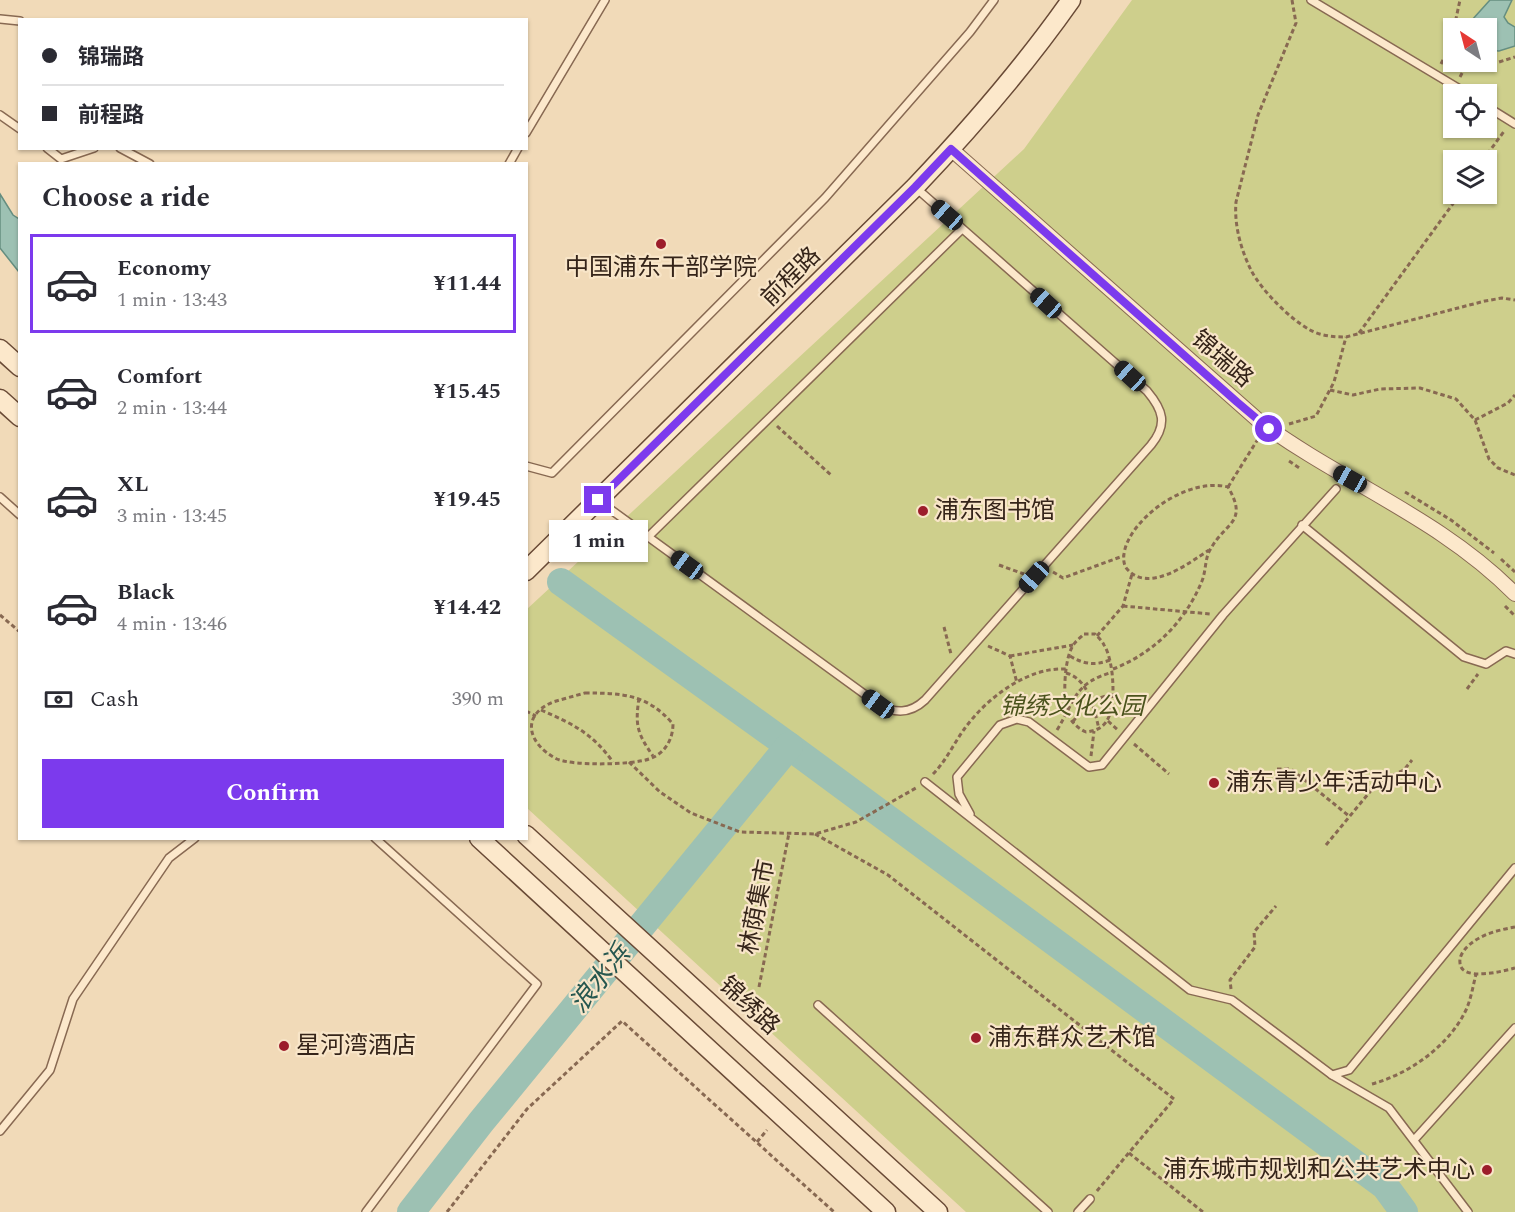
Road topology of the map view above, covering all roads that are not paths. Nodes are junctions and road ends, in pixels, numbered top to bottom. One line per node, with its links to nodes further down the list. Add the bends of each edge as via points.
1 (605, 0): 12 (lane)
2 (994, 0): 22 (lane, via 825,198 552,473)
3 (1071, 0): 13 (main road, 前程路, via 1033,53)
4 (1311, 0): 7 (lane)
5 (0, 19): 6 (lane)
6 (18, 21)
7 (1452, 84)
8 (1497, 113): 10 (lane)
9 (0, 115): 11 (lane)
10 (1513, 123)
11 (18, 128)
12 (528, 130)
13 (951, 149): 18 (main road, 前程路); 30 (street, 锦瑞路, via 1259,421 1442,533)
14 (50, 150): 15 (lane, via 61,159)
15 (88, 150)
16 (124, 150): 17 (lane)
17 (146, 162)
18 (915, 187): 19 (lane); 25 (main road, 前程路)
19 (962, 229): 28 (lane); 28 (lane, via 1147,391 1162,417 1161,428 1151,445 920,705 901,711 885,708)
20 (0, 349): 21 (main road)
21 (18, 365)
22 (528, 467)
23 (1336, 489): 27 (lane)
24 (0, 497): 26 (lane)
25 (598, 500): 28 (lane); 29 (main road, 前程路)
26 (18, 513)
27 (1302, 525): 31 (lane, via 1464,657 1486,664 1506,651); 33 (lane, via 1223,615 1102,765 1089,767 1029,722 1017,719 1000,725 957,777 958,794)
28 (648, 537)
29 (528, 569)
30 (1515, 594)
31 (1515, 654)
32 (925, 782): 33 (lane)
33 (973, 819): 41 (lane, via 1190,990 1232,1000)
34 (528, 837): 47 (main road, 锦绣路)
35 (192, 840): 42 (lane, via 169,858 73,999 50,1070)
36 (377, 840): 45 (lane, via 537,984)
37 (481, 840): 46 (main road)
38 (1515, 868): 41 (lane, via 1349,1070)
39 (818, 1005): 48 (lane)
40 (1515, 1028): 43 (lane)
41 (1332, 1075): 43 (lane, via 1389,1108)
42 (0, 1131)
43 (1414, 1140): 50 (lane)
44 (1090, 1199): 49 (lane)
45 (366, 1212)
46 (885, 1212)
47 (938, 1212)
48 (1048, 1212)
49 (1078, 1212)
50 (1468, 1212)

